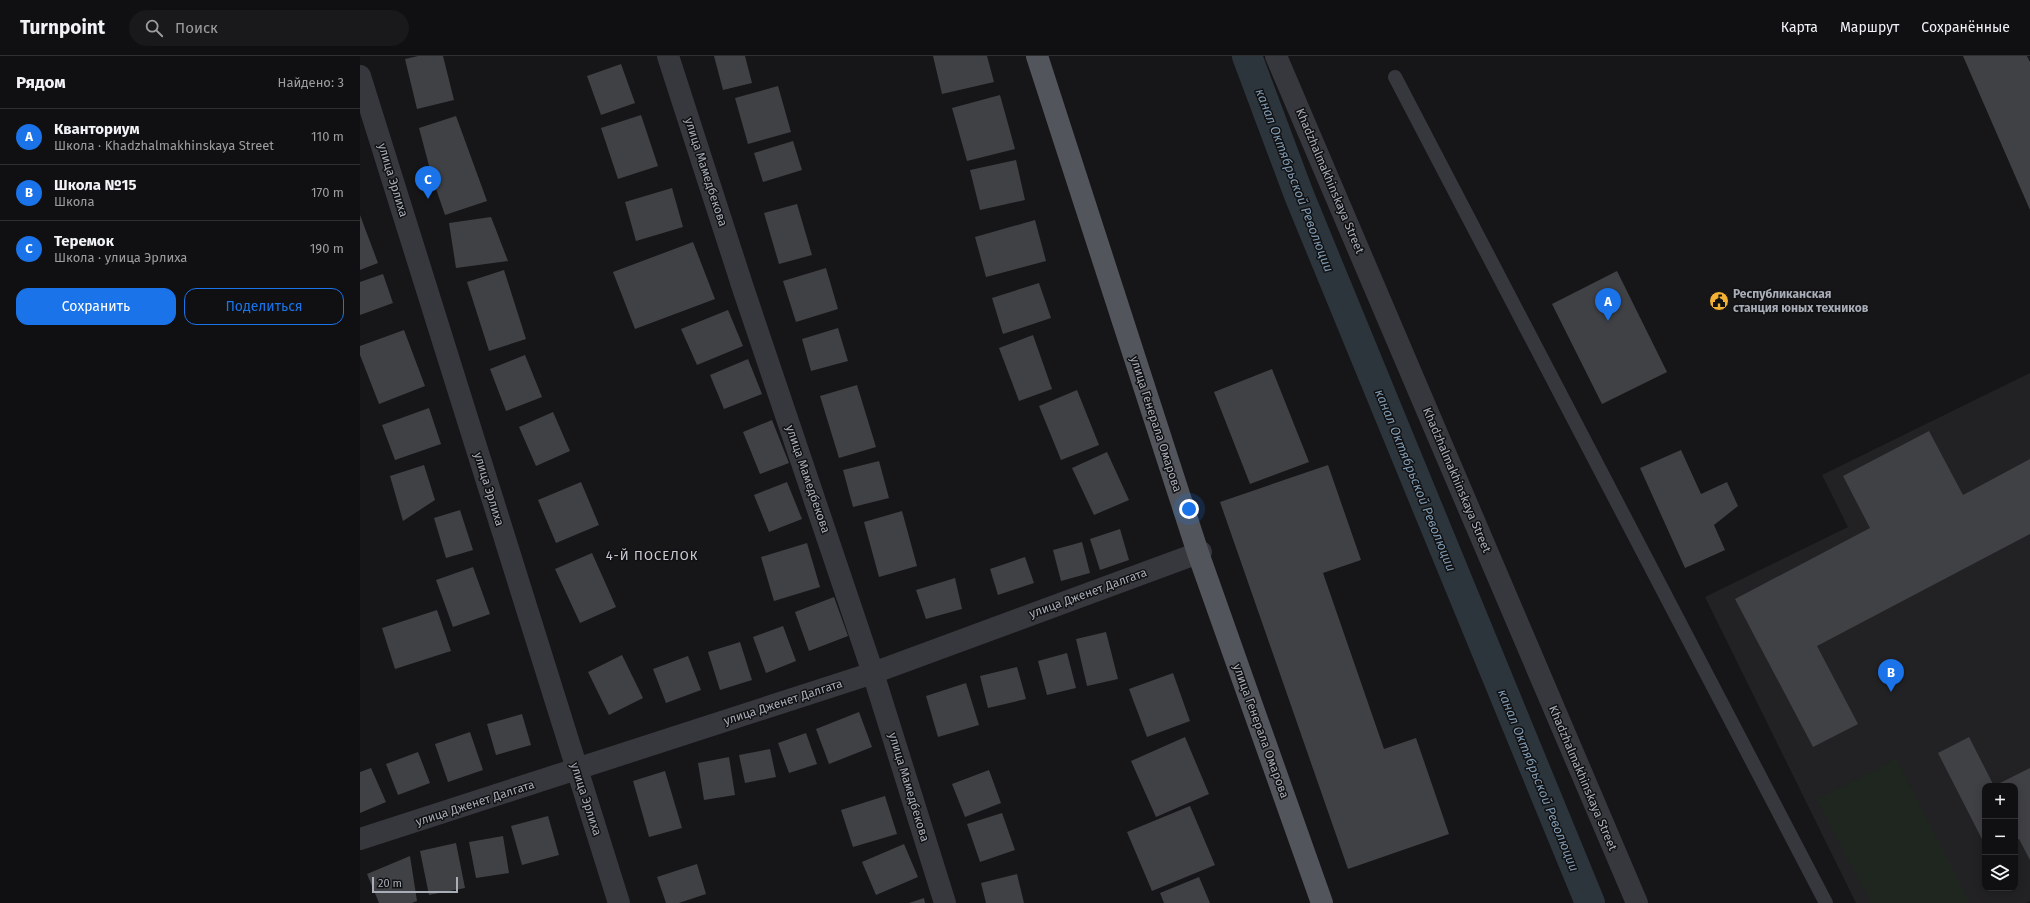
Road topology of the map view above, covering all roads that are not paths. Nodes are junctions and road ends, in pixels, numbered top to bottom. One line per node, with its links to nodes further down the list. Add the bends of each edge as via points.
1 (668, 56): 8 (street, улица Мамедбекова)
2 (1037, 56): 7 (main road, улица Генерала Омарова)
3 (1042, 56): 7 (main road, улица Генерала Омарова)
4 (1276, 56): 15 (street, Khadzhalmakhinskaya Street)
5 (360, 76): 9 (street, улица Эрлиха)
6 (1395, 77): 16 (lane)
7 (1199, 552): 8 (street, улица Дженет Далгата); 13 (main road, улица Генерала Омарова); 14 (main road, улица Генерала Омарова)
8 (873, 673): 9 (street, улица Дженет Далгата); 12 (street, улица Мамедбекова)
9 (577, 770): 10 (street, улица Дженет Далгата); 11 (street, улица Эрлиха)
10 (360, 839)
11 (619, 903)
12 (945, 903)
13 (1322, 903)
14 (1327, 903)
15 (1637, 903)
16 (1826, 903)

